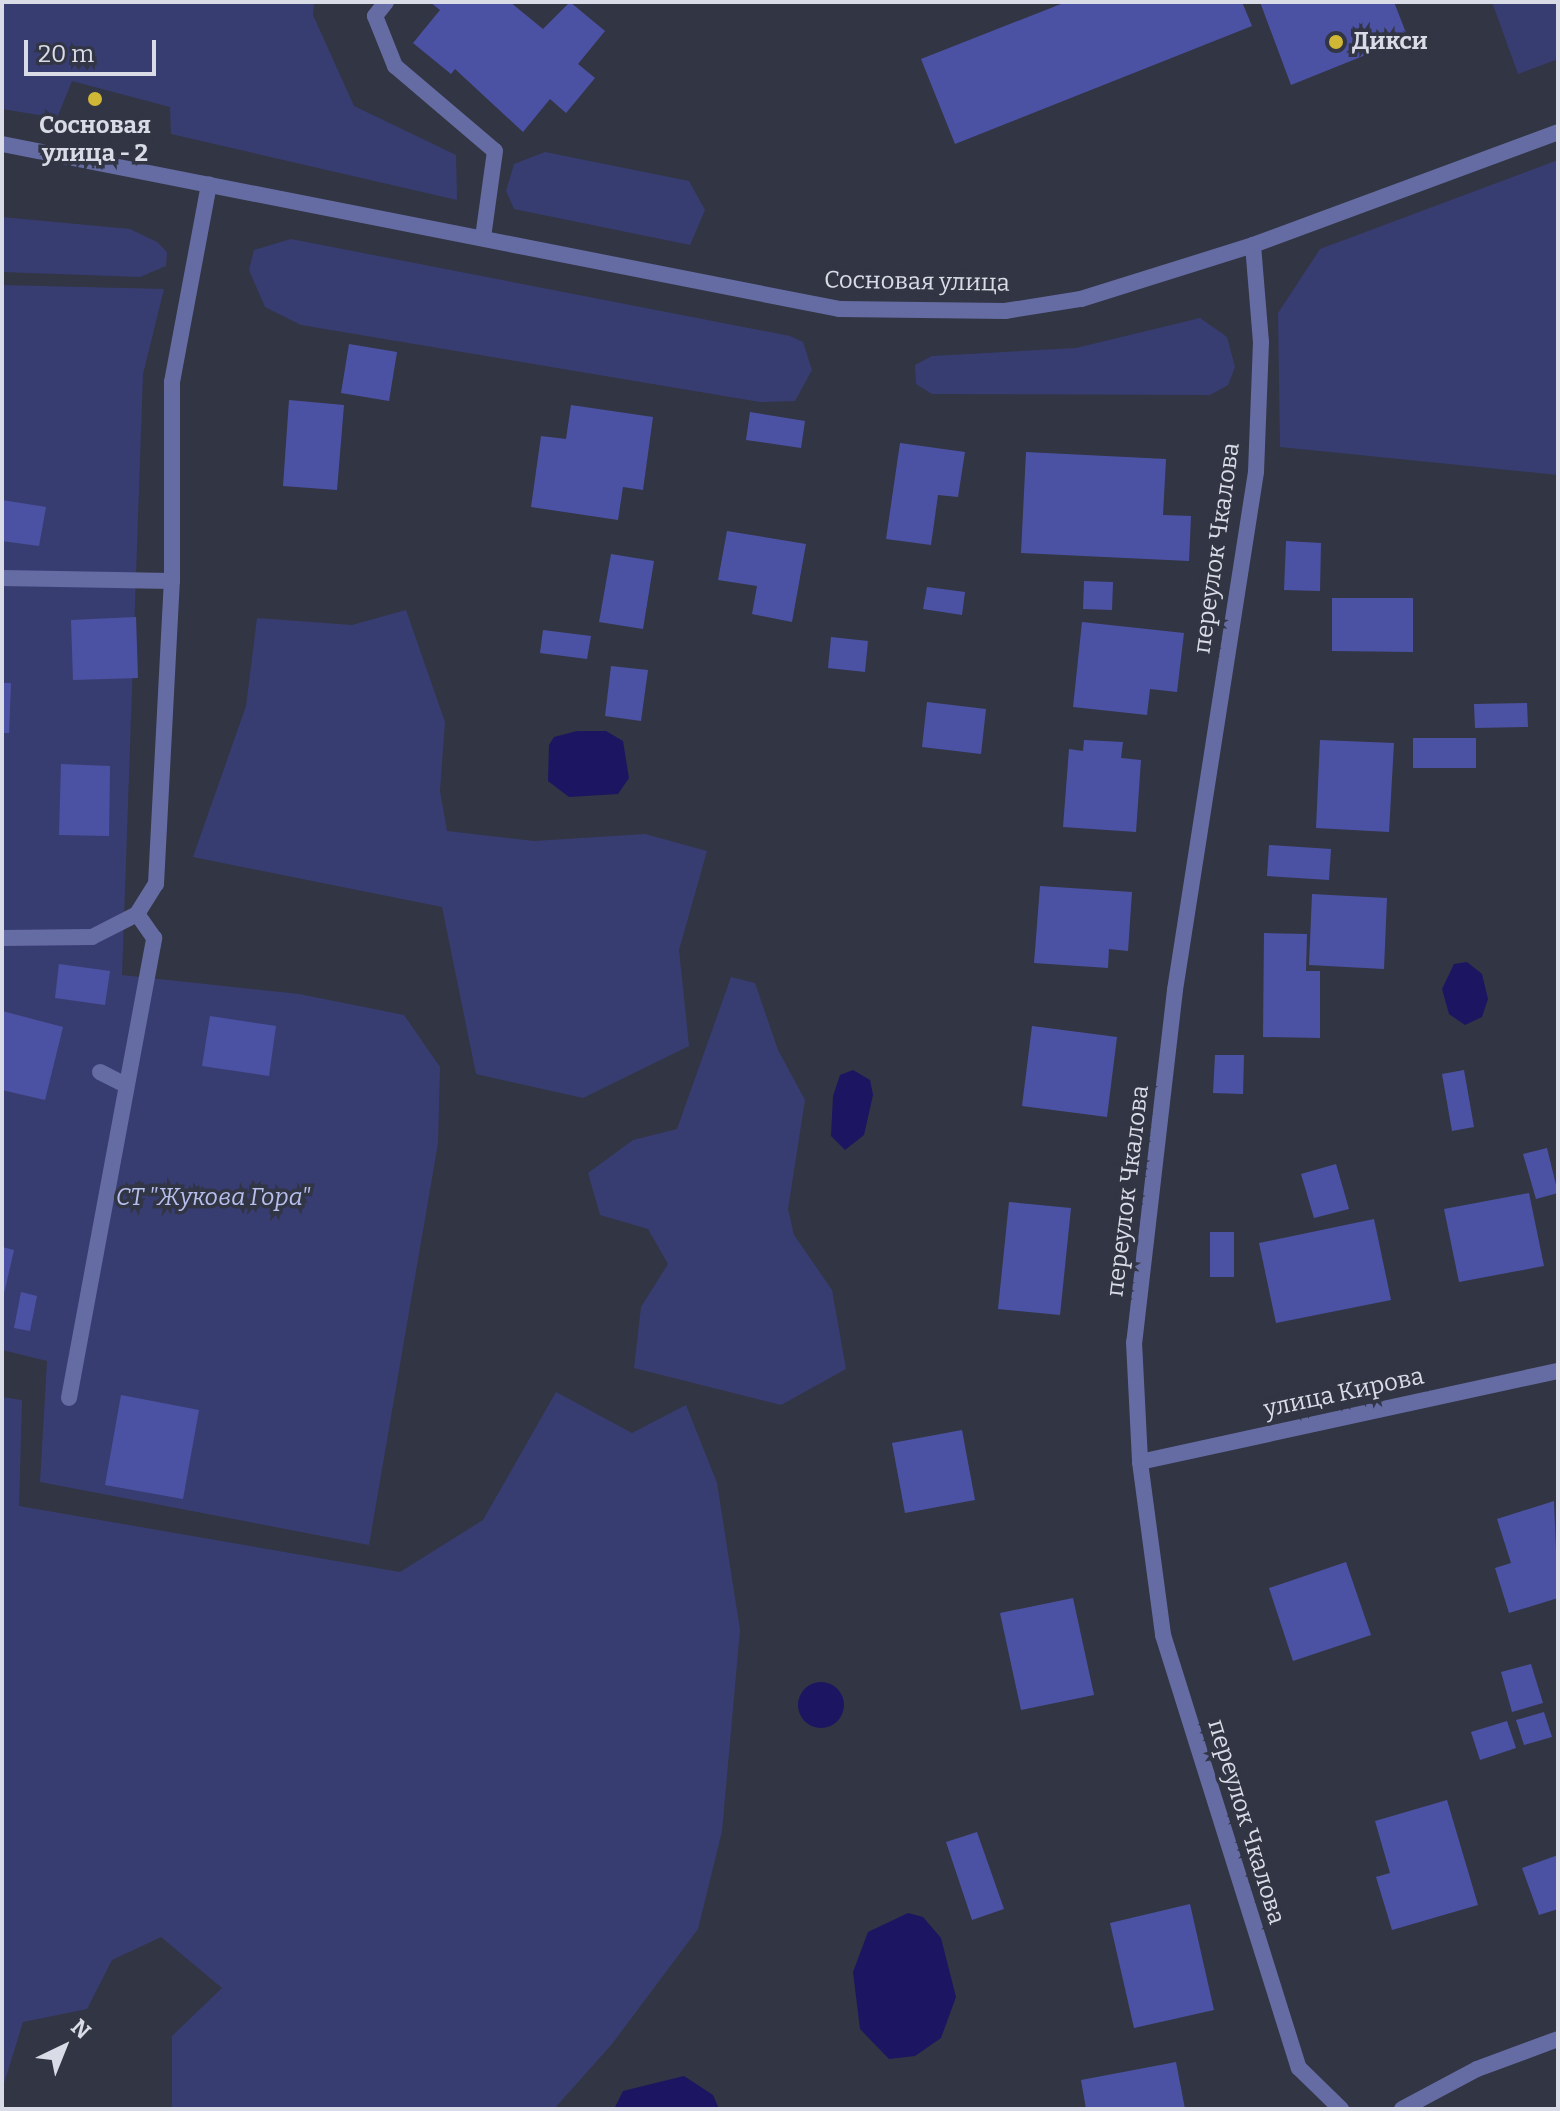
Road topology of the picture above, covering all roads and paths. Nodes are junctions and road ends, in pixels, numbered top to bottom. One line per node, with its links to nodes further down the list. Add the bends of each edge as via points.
1 (386, 2): 5 (street, via 375,16 395,66 495,151)
2 (1558, 132): 6 (street, Сосновая улица)
3 (2, 144): 4 (street, Сосновая улица)
4 (209, 184): 5 (street, Сосновая улица); 8 (street, via 172,382)
5 (483, 238): 6 (street, Сосновая улица, via 839,309 1005,311 1081,299)
6 (1253, 245): 15 (street, переулок Чкалова, via 1261,342 1256,472 1172,1020 1134,1342)
7 (2, 578): 8 (street)
8 (172, 581): 9 (street, via 156,884)
9 (137, 914): 10 (street, via 92,937); 12 (street, via 154,938)
10 (2, 938)
11 (100, 1072): 12 (street)
12 (126, 1085): 14 (street)
13 (1558, 1371): 15 (street, улица Кирова)
14 (69, 1398)
15 (1140, 1462): 17 (street, переулок Чкалова, via 1163,1635 1221,1823 1299,2068)
16 (1558, 2039): 18 (street, via 1477,2069)
17 (1341, 2109)
18 (1402, 2109)

